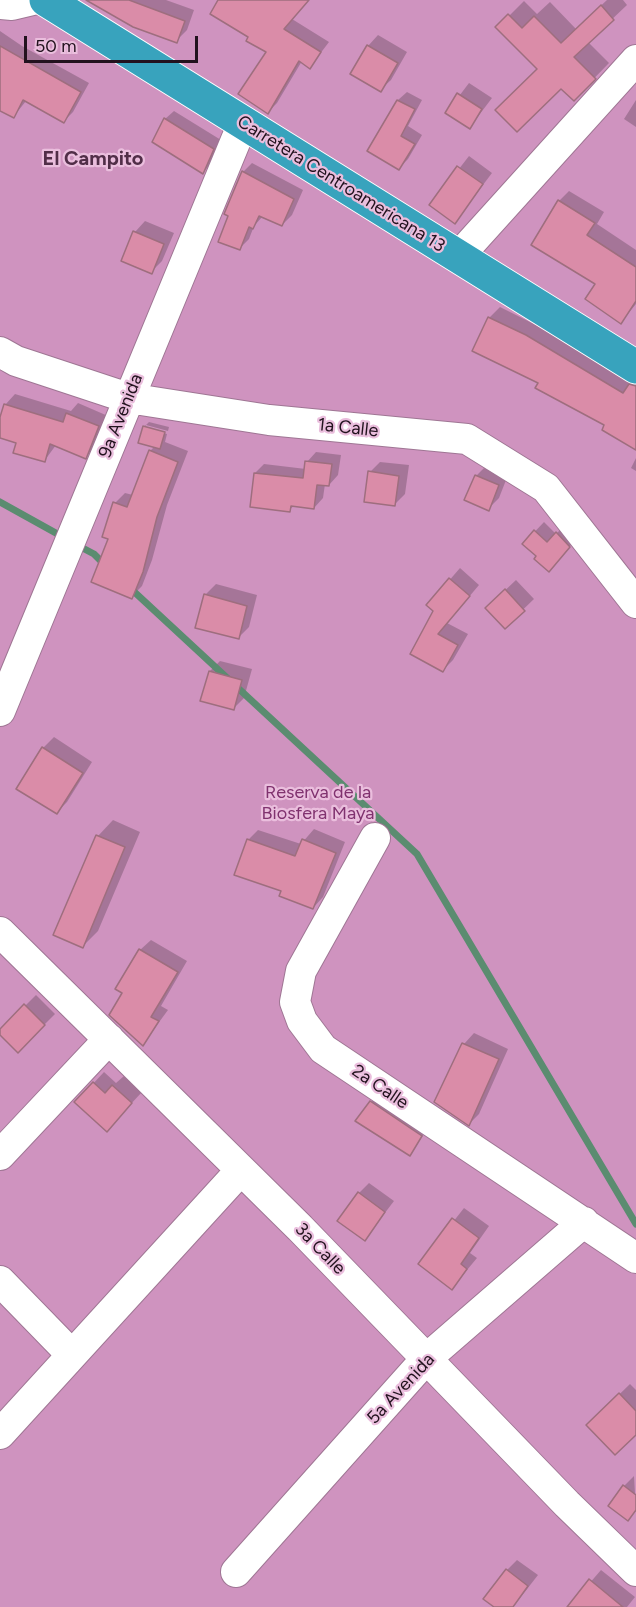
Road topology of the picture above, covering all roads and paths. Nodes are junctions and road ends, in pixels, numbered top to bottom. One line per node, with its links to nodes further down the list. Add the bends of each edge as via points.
1 (33, 0): 2 (street, via 12,5)
2 (0, 3)
3 (67, 6): 5 (highway, Carretera Centroamericana 13)
4 (636, 60): 6 (street)
5 (243, 123): 6 (highway, Carretera Centroamericana 13); 9 (street, 9a Avenida)
6 (459, 257): 8 (highway, Carretera Centroamericana 13)
7 (0, 352): 9 (street, 1a Calle, via 16,361)
8 (636, 367)
9 (128, 398): 10 (street, 1a Calle, via 269,420 467,439 546,488); 11 (street, 9a Avenida)
10 (636, 603)
11 (0, 711)
12 (375, 838): 17 (street, 2a Calle, via 301,971 295,1002 302,1021 323,1049)
13 (0, 932): 14 (street, 3a Calle)
14 (109, 1039): 15 (street); 16 (street, 3a Calle)
15 (0, 1155)
16 (241, 1170): 20 (street); 21 (street, 3a Calle)
17 (584, 1222): 18 (street, 2a Calle); 21 (street, 5a Avenida)
18 (636, 1258)
19 (0, 1281): 20 (street)
20 (72, 1355): 22 (street)
21 (426, 1359): 23 (street, 3a Calle); 24 (street, 5a Avenida)
22 (0, 1434)
23 (636, 1571)
24 (236, 1572)

